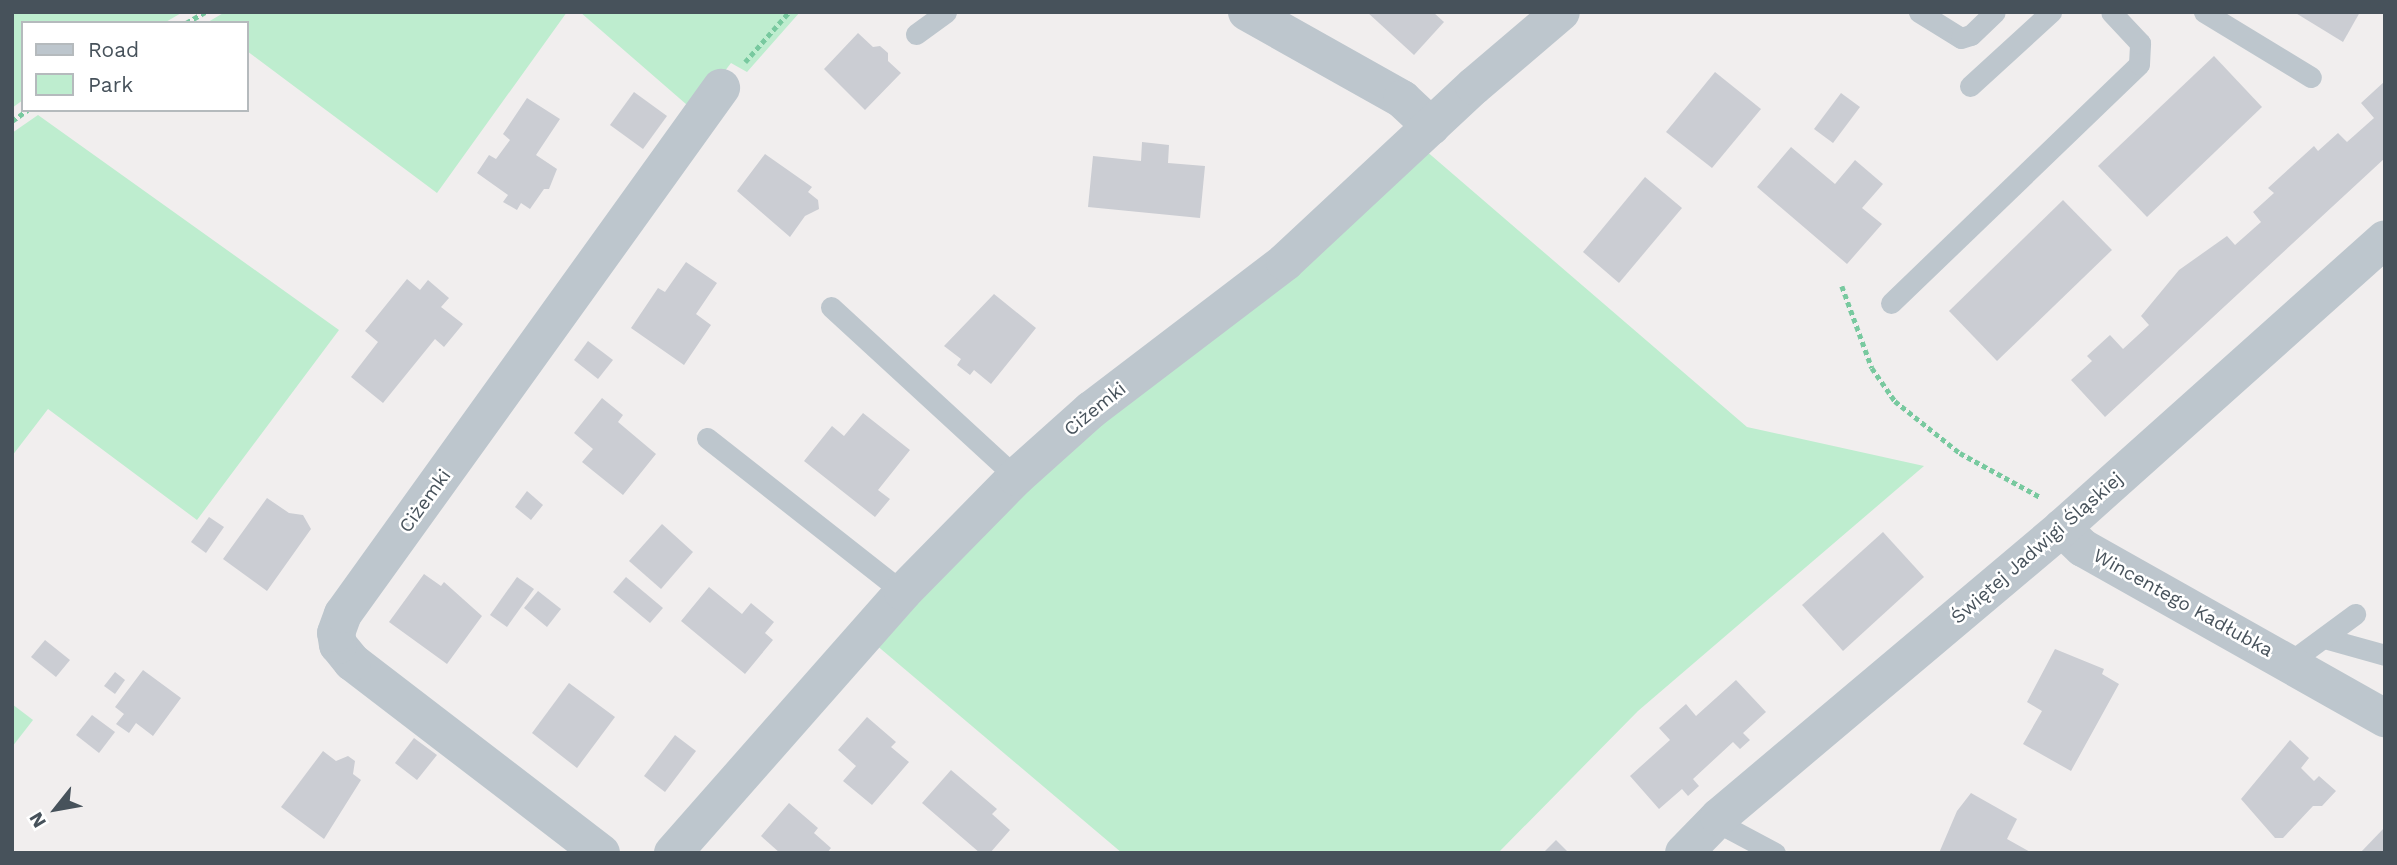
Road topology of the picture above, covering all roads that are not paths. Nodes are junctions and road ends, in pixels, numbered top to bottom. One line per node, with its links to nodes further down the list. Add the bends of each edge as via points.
1 (946, 12): 9 (lane)
2 (1247, 12): 13 (street, via 1402,99)
3 (1561, 12): 13 (street, Ciżemki)
4 (1919, 12): 5 (lane, via 1961,38 1971,36)
5 (1995, 12)
6 (2051, 12): 11 (lane)
7 (2111, 12): 15 (lane, via 2140,43 2139,64)
8 (2204, 12): 10 (lane)
9 (916, 34)
10 (2311, 77)
11 (1970, 86)
12 (721, 88): 27 (street, Ciżemki, via 343,614 336,633 338,645 352,662)
13 (1431, 126): 18 (street, Ciżemki, via 1285,262 1091,410)
14 (2385, 239): 19 (street, Świętej Jadwigi Śląskiej)
15 (1891, 303)
16 (831, 307): 18 (lane)
17 (708, 438): 20 (lane)
18 (1016, 477): 20 (street, Ciżemki)
19 (2062, 528): 24 (street, Wincentego Kadłubka, via 2083,548); 26 (street, Świętej Jadwigi Śląskiej)
20 (903, 592): 28 (street, Ciżemki)
21 (2355, 614): 22 (lane)
22 (2324, 638): 23 (lane); 24 (lane)
23 (2385, 655)
24 (2290, 662): 25 (street, Wincentego Kadłubka)
25 (2385, 718)
26 (1719, 817): 29 (street, Świętej Jadwigi Śląskiej); 30 (lane, via 1730,829)
27 (601, 853)
28 (673, 853)
29 (1684, 853)
30 (1775, 853)

